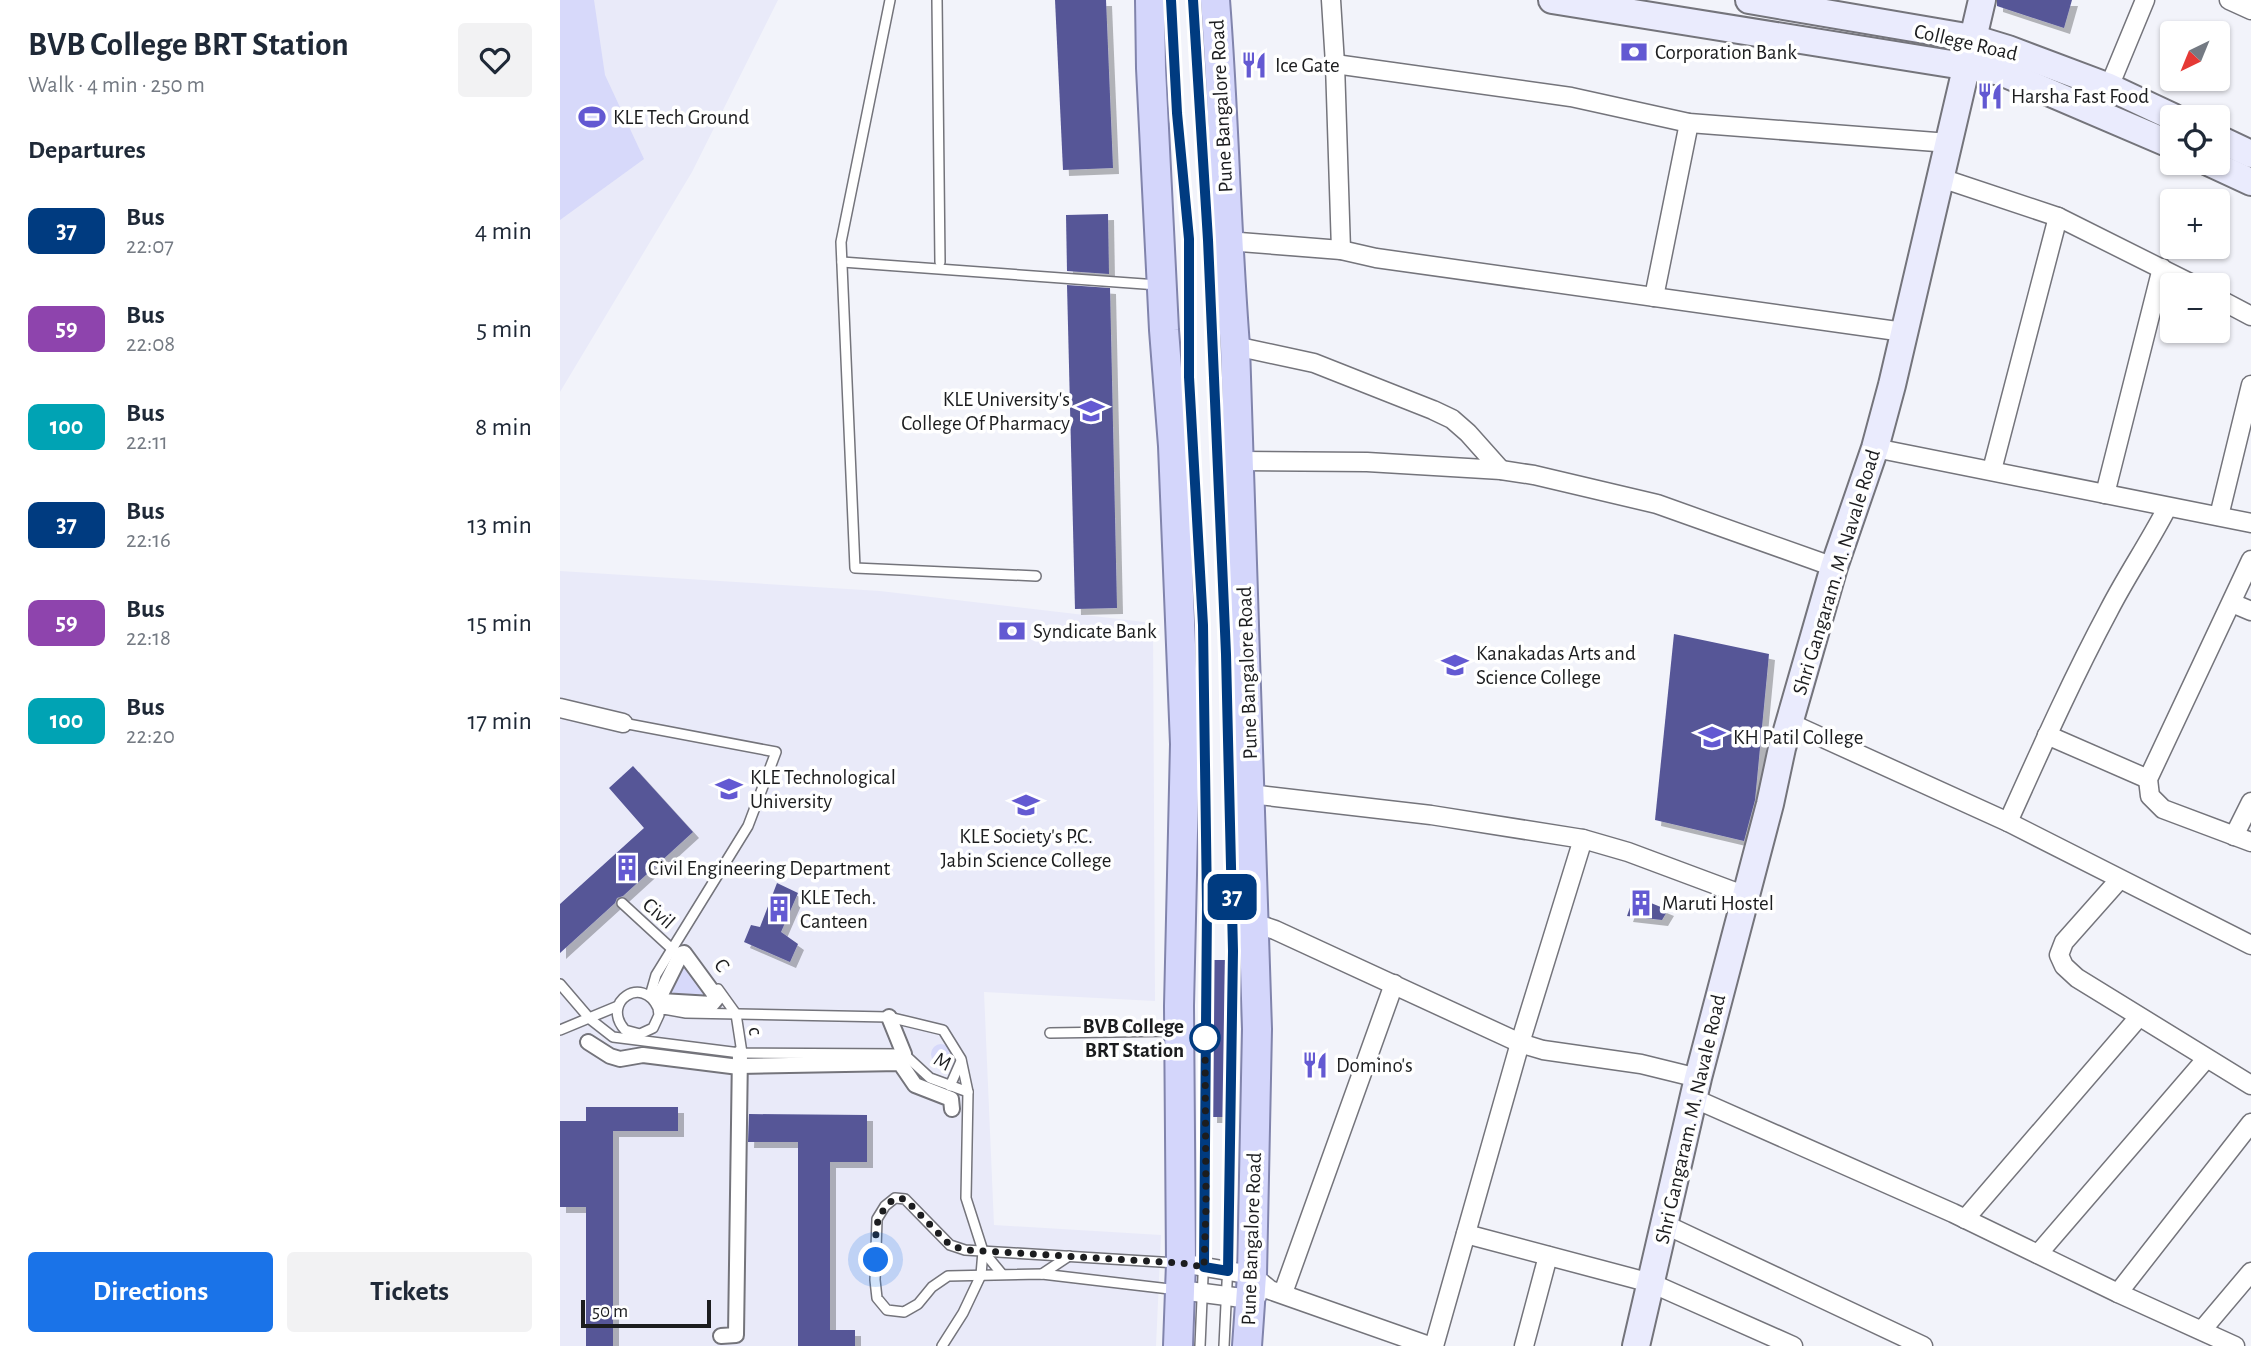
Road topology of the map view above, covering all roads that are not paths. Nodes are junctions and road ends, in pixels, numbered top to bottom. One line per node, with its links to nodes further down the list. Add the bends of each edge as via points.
1 (890, 0): 31 (lane, via 841,243)
2 (936, 0): 32 (lane)
3 (1150, 0): 35 (main road)
4 (1171, 0): 107 (lane, via 1189,239 1189,377 1203,625 1207,905)
5 (1193, 0): 109 (lane, via 1226,654 1233,951)
6 (1215, 0): 29 (main road, Pune Bangalore Road)
7 (1331, 0): 16 (street)
8 (1552, 0): 17 (main road, College Road)
9 (1749, 0): 13 (main road, College Road)
10 (1982, 0): 15 (main road, Shri Gangaram. M. Navale Road)
11 (2145, 0): 18 (street)
12 (2229, 0): 14 (street)
13 (1802, 5): 15 (main road, College Road)
14 (2251, 10)
15 (1972, 38): 17 (main road, Shri Gangaram. M. Navale Road); 18 (main road, College Road)
16 (1335, 64): 20 (street, via 1571,97); 30 (street)
17 (1967, 66): 21 (main road, College Road, via 2001,72); 22 (main road, Shri Gangaram. M. Navale Road)
18 (2109, 87): 19 (main road, College Road)
19 (2160, 111)
20 (1689, 123): 22 (street); 36 (street)
21 (2160, 140)
22 (1949, 143): 26 (main road, Shri Gangaram. M. Navale Road)
23 (2230, 144): 24 (main road)
24 (2251, 154)
25 (2230, 172): 27 (main road)
26 (1941, 178): 28 (street); 39 (main road, Shri Gangaram. M. Navale Road)
27 (2251, 182)
28 (2058, 217): 33 (street); 45 (street)
29 (1227, 240): 30 (street); 40 (main road, Pune Bangalore Road)
30 (1341, 250): 36 (street)
31 (842, 262): 35 (lane); 52 (lane, via 855,568)
32 (940, 262)
33 (2162, 268): 34 (street); 46 (street)
34 (2171, 273)
35 (1162, 285): 82 (main road, via 1185,744)
36 (1654, 297): 39 (street)
37 (2230, 305): 38 (street)
38 (2251, 316)
39 (1904, 332): 42 (main road, Shri Gangaram. M. Navale Road)
40 (1235, 346): 43 (main road, Pune Bangalore Road); 44 (street, via 1314,363 1433,410 1468,433)
41 (2251, 385): 48 (street)
42 (1875, 448): 45 (street); 51 (main road, Shri Gangaram. M. Navale Road)
43 (1238, 461): 44 (street); 60 (main road, Pune Bangalore Road)
44 (1501, 470): 51 (street, via 1657,504)
45 (1992, 470): 46 (street)
46 (2105, 494): 47 (street)
47 (2167, 508): 48 (street); 58 (street, via 2110,608)
48 (2219, 516): 49 (street)
49 (2251, 523)
50 (2251, 560): 53 (street)
51 (1834, 567): 57 (main road, Shri Gangaram. M. Navale Road)
52 (1036, 576)
53 (2231, 603): 54 (street); 59 (street)
54 (2251, 611)
55 (560, 708): 56 (street)
56 (623, 723): 69 (lane, via 776,752 748,826)
57 (1790, 723): 62 (street); 66 (main road, Shri Gangaram. M. Navale Road)
58 (2047, 736): 59 (street); 62 (street)
59 (2148, 779): 64 (street, via 2150,796 2163,809)
60 (1250, 794): 63 (street, via 1432,815); 68 (main road, Pune Bangalore Road)
61 (2251, 802): 64 (street)
62 (2008, 822): 65 (street)
63 (1583, 839): 66 (street); 85 (street)
64 (2243, 839)
65 (2119, 880): 70 (street); 79 (street, via 2064,942 2059,955 2077,978)
66 (1746, 896): 92 (main road, Shri Gangaram. M. Navale Road)
67 (622, 904): 71 (lane, Civil)
68 (1252, 922): 73 (street); 109 (main road, Pune Bangalore Road, via 1257,1029)
69 (680, 937): 71 (lane); 77 (lane, C)
70 (2251, 945)
71 (672, 949): 74 (lane)
72 (560, 984): 80 (lane)
73 (1394, 984): 85 (street); 109 (street)
74 (650, 996): 75 (lane, via 627,995); 76 (lane)
75 (618, 1006): 76 (lane, via 625,1030 640,1034 653,1028); 80 (lane)
76 (658, 1008): 77 (lane)
77 (736, 1014): 78 (lane); 87 (lane, c)
78 (889, 1017): 86 (street); 88 (lane, via 943,1030)
79 (2139, 1017): 89 (street); 96 (street)
80 (590, 1018): 81 (lane); 87 (lane, via 613,1037)
81 (560, 1030)
82 (1179, 1031): 83 (lane); 107 (main road)
83 (1050, 1033)
84 (588, 1042): 87 (street, via 620,1059 643,1055)
85 (1520, 1043): 92 (street, via 1641,1064); 98 (street)
86 (902, 1058): 87 (street); 91 (lane, M); 94 (street, via 915,1085 951,1099)
87 (740, 1059): 112 (street, via 736,1335)
88 (961, 1059): 91 (lane); 93 (lane)
89 (2206, 1059): 90 (street); 100 (street)
90 (2251, 1084)
91 (950, 1086): 93 (lane, M)
92 (1695, 1088): 96 (street); 97 (main road, Shri Gangaram. M. Navale Road)
93 (968, 1091): 99 (lane, via 965,1198)
94 (952, 1110)
95 (2251, 1123): 110 (street)
96 (1965, 1219): 100 (street)
97 (1664, 1224): 108 (main road, Shri Gangaram. M. Navale Road); 122 (street)
98 (1466, 1234): 102 (street); 113 (street)
99 (983, 1251): 101 (lane); 104 (lane); 106 (lane); 106 (lane, via 950,1245 905,1199 895,1198 877,1219 875,1280 877,1298 887,1310 904,1312 948,1276)
100 (2038, 1254): 110 (street)
101 (1069, 1256): 105 (lane); 107 (lane)
102 (1548, 1256): 108 (street); 119 (street)
103 (2251, 1272): 111 (street)
104 (1002, 1274): 105 (lane); 106 (lane)
105 (1042, 1274): 107 (lane)
106 (981, 1275): 114 (lane)
107 (1192, 1278): 109 (street); 109 (street); 115 (main road); 116 (lane)
108 (1651, 1283): 120 (main road, Shri Gangaram. M. Navale Road); 121 (street)
109 (1252, 1287): 113 (street); 117 (lane); 118 (main road, Pune Bangalore Road)
110 (2118, 1293): 111 (street)
111 (2202, 1330): 123 (street)
112 (721, 1336)
113 (1425, 1345)
114 (942, 1346)
115 (1178, 1346)
116 (1200, 1346)
117 (1224, 1346)
118 (1247, 1346)
119 (1524, 1346)
120 (1636, 1346)
121 (1793, 1346)
122 (1923, 1346)
123 (2235, 1346)

